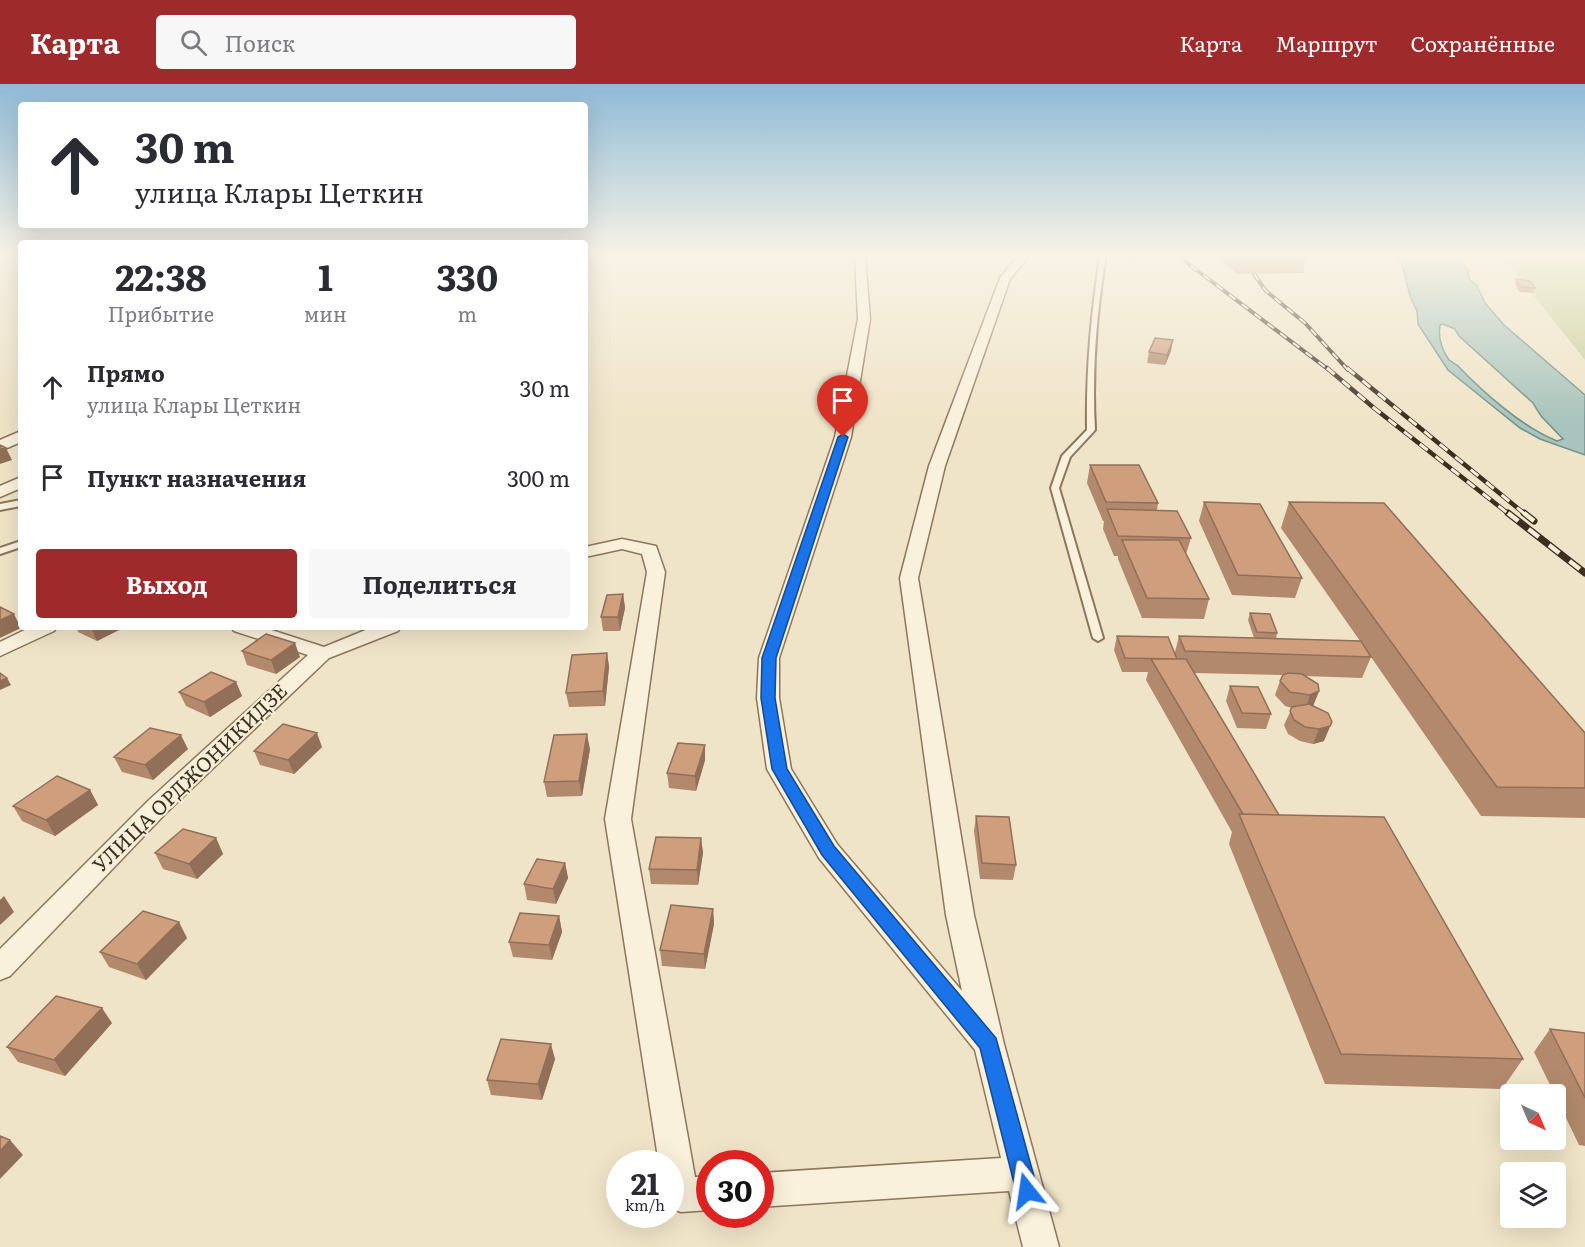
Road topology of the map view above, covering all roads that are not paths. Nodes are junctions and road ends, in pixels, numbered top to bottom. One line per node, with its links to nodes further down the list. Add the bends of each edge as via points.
1 (863, 310): 20 (street, via 843,437 769,658 768,698 777,758 779,769 828,851)
2 (993, 310): 20 (street, via 937,466 909,578 960,915)
3 (1095, 310): 16 (lane, via 1089,396 1091,430 1066,456 1055,488)
4 (18, 437): 5 (street)
5 (0, 446)
6 (18, 483): 7 (street)
7 (0, 492)
8 (18, 504): 9 (lane)
9 (0, 507)
10 (18, 545): 11 (lane)
11 (0, 551)
12 (588, 551): 23 (street, via 622,544 650,550 656,572 618,819 681,1195)
13 (41, 630): 17 (street)
14 (250, 630): 18 (street)
15 (384, 630): 18 (street)
16 (1098, 638)
17 (0, 650)
18 (323, 653): 19 (street, УЛИЦА ОРДЖОНИКИДЗЕ, via 226,740)
19 (0, 968)
20 (989, 1044): 21 (street)
21 (1022, 1173): 22 (street); 24 (street)
22 (774, 1189)
23 (696, 1194)
24 (1041, 1247)

